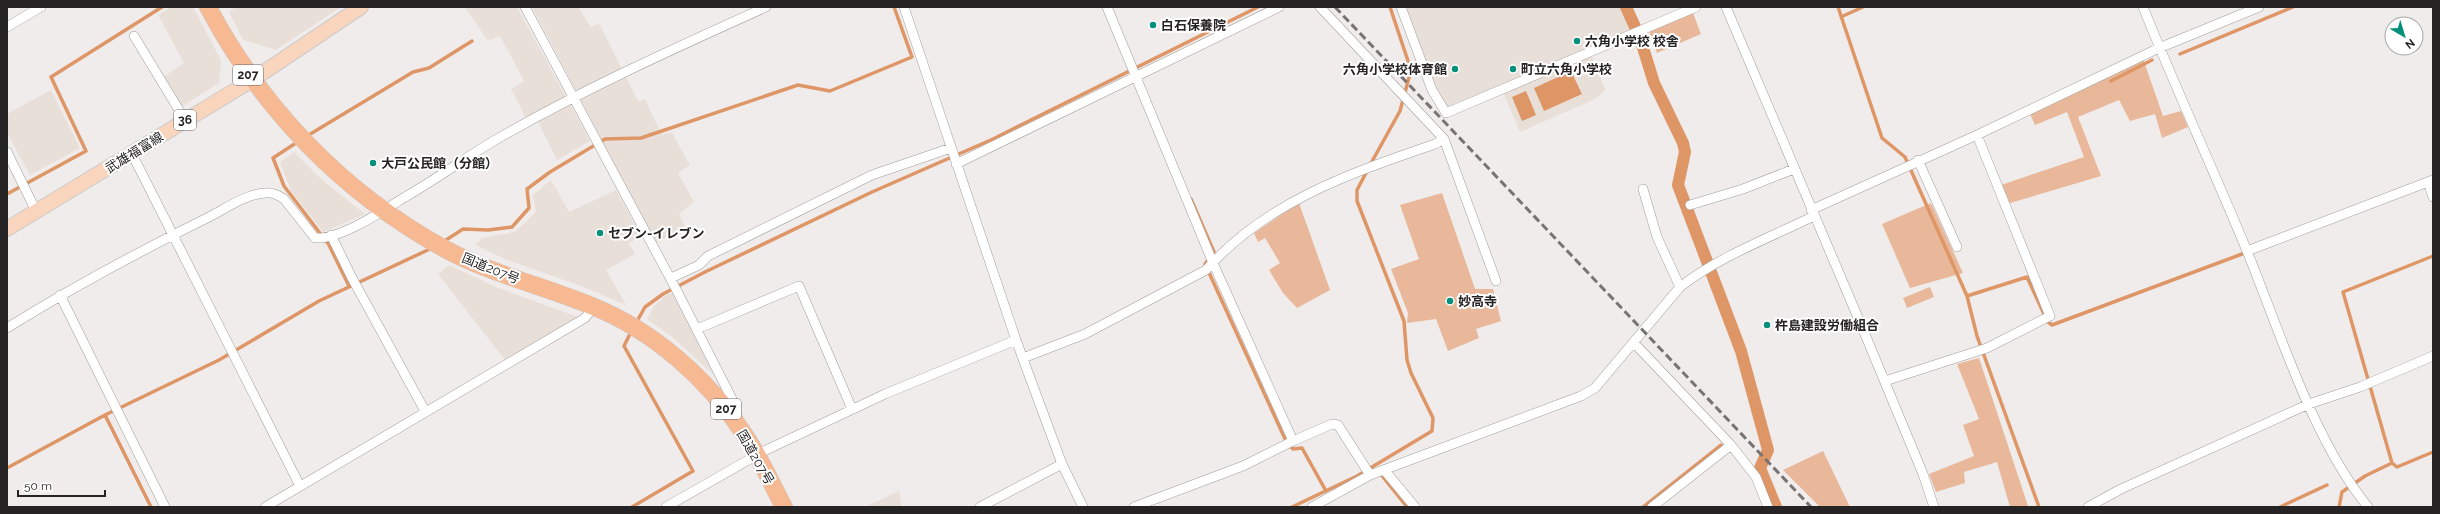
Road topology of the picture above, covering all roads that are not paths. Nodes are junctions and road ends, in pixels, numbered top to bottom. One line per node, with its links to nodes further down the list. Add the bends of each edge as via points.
1 (41, 7): 15 (street)
2 (208, 7): 19 (highway, 国道207号 / 207, via 229,47)
3 (361, 7): 19 (main road, 武雄福富線 / 36)
4 (525, 7): 20 (street)
5 (766, 7): 20 (street, via 671,49)
6 (904, 7): 24 (street)
7 (1107, 7): 18 (street, via 1129,65)
8 (1279, 7): 18 (street)
9 (1320, 7): 23 (street)
10 (1401, 7): 11 (street, via 1432,90 1446,113)
11 (1696, 7)
12 (1726, 7): 29 (street)
13 (2142, 7): 17 (street)
14 (2259, 7): 17 (street)
15 (7, 27)
16 (134, 36): 21 (street)
17 (2159, 48): 22 (street); 41 (street)
18 (1137, 76): 28 (street); 42 (street)
19 (252, 80): 21 (main road, 武雄福富線 / 36); 34 (highway, 国道207号 / 207, via 302,140 341,176)
20 (574, 98): 34 (street, via 496,140); 43 (street)
21 (185, 120): 26 (main road, 武雄福富線 / 36)
22 (1977, 135): 27 (street); 54 (street, via 2050,316 1987,348)
23 (1444, 139): 42 (street, via 1360,170 1298,197); 44 (street)
24 (951, 150): 28 (street); 43 (street, via 872,175 708,256 699,265)
25 (7, 152): 35 (street)
26 (132, 154): 35 (main road, 武雄福富線 / 36); 38 (street)
27 (1918, 160): 36 (street); 40 (street)
28 (955, 162): 50 (street)
29 (1794, 169): 33 (street, via 1743,189); 36 (street)
30 (2430, 181): 32 (street); 41 (street)
31 (1643, 190): 45 (street, via 1657,237)
32 (2433, 197)
33 (1690, 205)
34 (385, 210): 39 (street, via 372,219); 47 (highway, 国道207号 / 207, via 447,250)
35 (36, 211): 37 (main road, 武雄福富線 / 36)
36 (1812, 213): 45 (street, via 1715,263); 54 (street)
37 (7, 229)
38 (173, 235): 39 (street, via 264,192 278,194 284,199 312,236); 46 (street); 64 (street)
39 (325, 237): 57 (street, via 352,278)
40 (1957, 247)
41 (2247, 251): 55 (street)
42 (1210, 262): 53 (street, via 1085,334); 59 (street)
43 (672, 281): 49 (street)
44 (1496, 281)
45 (1680, 287): 51 (street)
46 (60, 295): 48 (street); 65 (street)
47 (594, 307): 57 (street, via 585,318); 58 (highway, 国道207号 / 207, via 642,332 670,353 709,389)
48 (7, 328)
49 (697, 330): 56 (street, via 799,286); 58 (street, via 733,401)
50 (1016, 340): 53 (street); 56 (street)
51 (1634, 343): 60 (street); 63 (street, via 1594,388 1581,396)
52 (2433, 356): 55 (street, via 2360,387)
53 (1023, 358): 62 (street)
54 (1885, 381): 76 (street)
55 (2308, 404): 77 (street, via 2121,488); 78 (street, via 2346,478)
56 (852, 409): 61 (street)
57 (425, 411): 64 (street)
58 (732, 416): 61 (highway, 国道207号 / 207)
59 (1289, 443): 63 (street, via 1332,424 1338,425); 71 (street, via 1244,466)
60 (1731, 445): 74 (street); 75 (street, via 1756,477)
61 (757, 455): 67 (street); 68 (highway, 国道207号 / 207)
62 (1062, 464): 69 (street); 70 (street)
63 (1375, 471): 72 (street); 73 (street)
64 (300, 486): 66 (street)
65 (165, 507)
66 (265, 507)
67 (666, 507)
68 (784, 507)
69 (980, 507)
70 (1083, 507)
71 (1134, 507)
72 (1312, 507)
73 (1415, 507)
74 (1652, 507)
75 (1768, 507)
76 (1934, 507)
77 (2088, 507)
78 (2368, 507)

